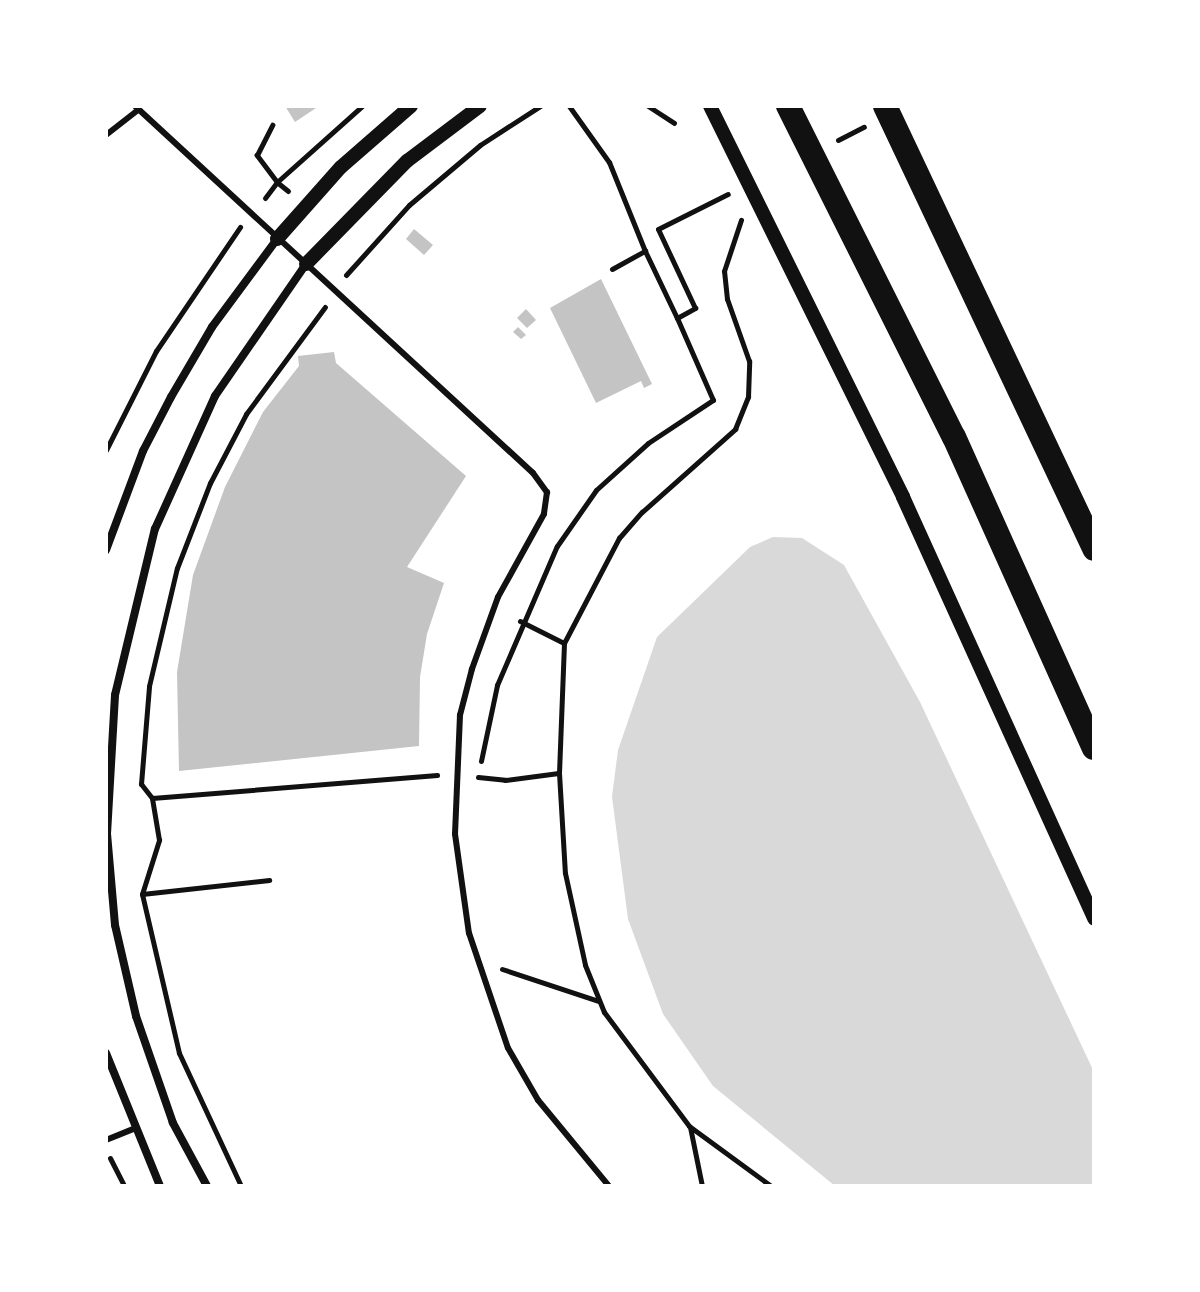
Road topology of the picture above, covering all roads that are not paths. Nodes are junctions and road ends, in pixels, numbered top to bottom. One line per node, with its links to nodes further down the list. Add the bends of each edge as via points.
1 (411, 106): 8 (street, via 341,167)
2 (480, 106): 9 (street, via 407,161)
3 (710, 106): 14 (street, via 903,497)
4 (788, 106): 12 (highway, via 954,437)
5 (885, 106): 10 (highway)
6 (136, 109): 7 (lane); 8 (lane)
7 (106, 135)
8 (277, 239): 9 (lane); 11 (street, via 212,327 171,397 143,451)
9 (306, 264): 13 (street, via 215,396 155,529 115,695); 20 (lane, via 547,492 544,514 498,597 472,669 460,715 455,834 476,960 508,1048 538,1100)
10 (1094, 549)
11 (106, 550)
12 (1094, 748)
13 (106, 834): 19 (street, via 115,925 136,1016 173,1123)
14 (1094, 919)
15 (106, 1053): 16 (street)
16 (133, 1129): 17 (lane); 18 (street)
17 (106, 1140)
18 (160, 1186)
19 (207, 1186)
20 (609, 1186)

